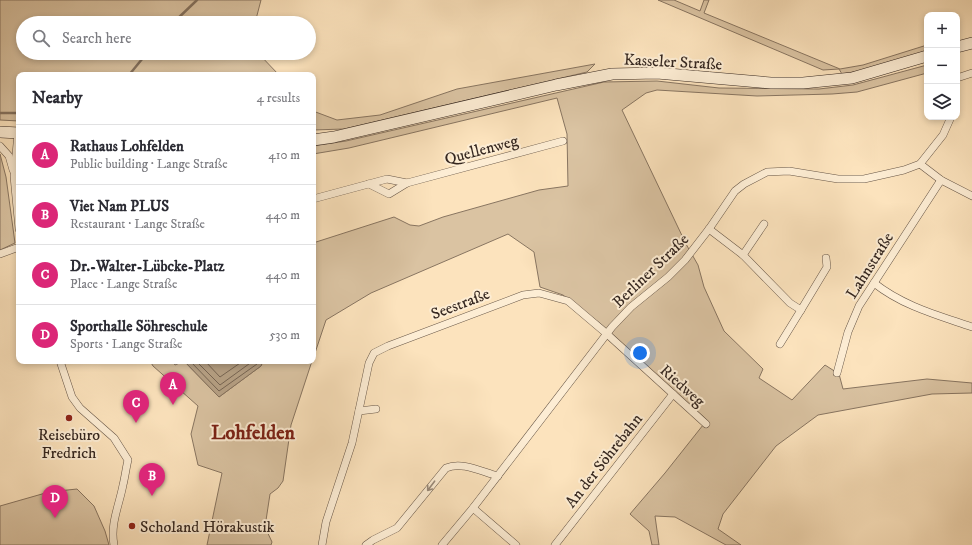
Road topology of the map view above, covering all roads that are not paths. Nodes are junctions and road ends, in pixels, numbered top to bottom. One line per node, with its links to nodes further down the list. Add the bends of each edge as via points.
1 (972, 43): 2 (main road)
2 (960, 46)
3 (924, 57): 9 (main road, Kasseler Straße, via 852,78 802,83 771,83 657,73 612,74 334,138)
4 (972, 73): 5 (street)
5 (960, 77)
6 (951, 120): 13 (street, via 944,134)
7 (0, 132): 8 (main road)
8 (16, 133)
9 (316, 140)
10 (563, 141): 16 (street, Quellenweg)
11 (0, 146): 14 (street, via 8,156)
12 (16, 154): 14 (street)
13 (920, 164): 15 (street); 22 (street, Berliner Straße, via 864,179 838,179 789,171 767,172 735,191)
14 (14, 176): 19 (street)
15 (941, 180): 18 (street); 27 (street, Lahnstraße)
16 (407, 183): 17 (street, Quellenweg, via 387,179); 17 (street, Quellenweg, via 388,194)
17 (369, 184): 20 (street, Quellenweg)
18 (972, 196)
19 (16, 197)
20 (316, 198)
21 (764, 224): 25 (street)
22 (709, 229): 25 (street); 30 (street, Berliner Straße, via 685,260 631,307)
23 (16, 248): 24 (street)
24 (0, 254)
25 (743, 255): 28 (street, via 778,293)
26 (826, 258): 28 (street, via 827,267)
27 (874, 283): 29 (street, via 889,295 911,306); 33 (street, Lahnstraße, via 859,306 848,332)
28 (801, 310): 31 (street)
29 (972, 327)
30 (607, 334): 34 (street, Riedweg); 36 (street, Seestraße, via 568,302 539,293 524,295 416,334 374,353 369,363); 38 (street, Berliner Straße)
31 (780, 344)
32 (61, 364): 40 (street, via 72,397 80,408 114,438 128,460 115,514 112,536)
33 (837, 373)
34 (674, 394): 37 (street, Riedweg); 45 (street, An der Söhrebahn)
35 (376, 409): 36 (street)
36 (359, 411): 41 (street, Seestraße, via 352,443 326,522)
37 (706, 424)
38 (498, 476): 39 (street, Berliner Straße); 42 (street, one-way to 42, via 461,466 446,468 397,528)
39 (473, 508): 43 (street, Berliner Straße); 44 (street)
40 (114, 545)
41 (322, 545)
42 (366, 545)
43 (442, 545)
44 (516, 545)
45 (555, 545)

